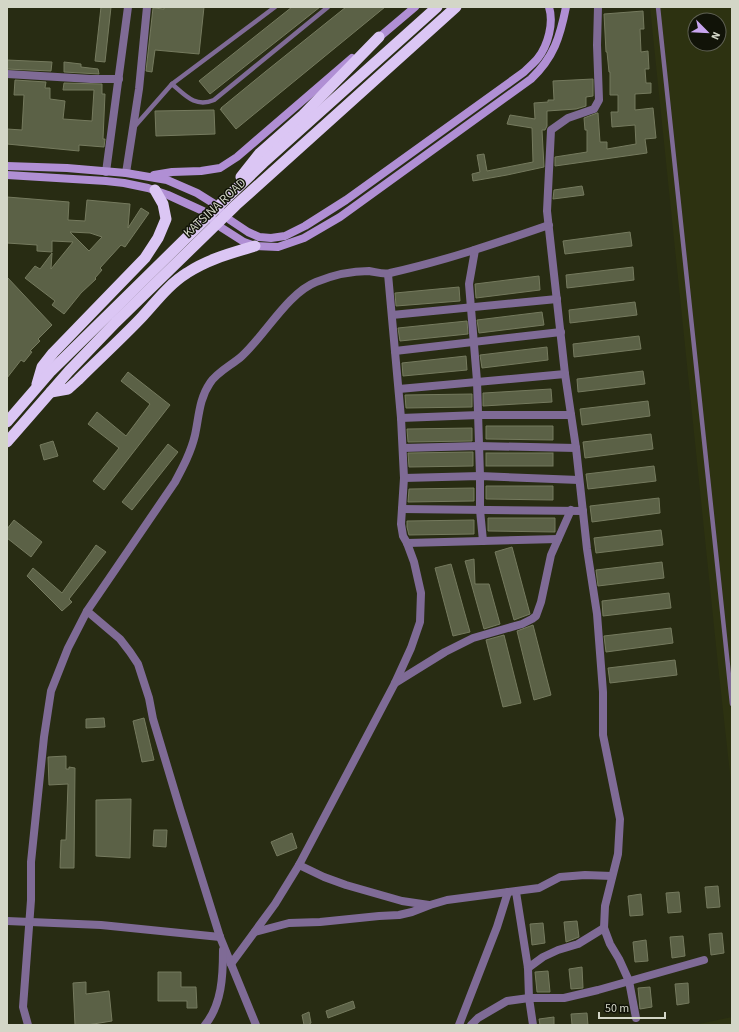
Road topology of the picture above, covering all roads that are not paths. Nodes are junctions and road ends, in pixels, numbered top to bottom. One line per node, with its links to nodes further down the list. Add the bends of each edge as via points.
1 (128, 7): 14 (street)
2 (147, 7): 16 (street)
3 (274, 7): 15 (lane)
4 (328, 7): 15 (lane, via 214,100 196,102)
5 (415, 7): 12 (main road)
6 (437, 7): 23 (highway, KATSINA ROAD)
7 (456, 7): 38 (highway, KATSINA ROAD, via 236,205 116,322)
8 (550, 7): 21 (main road, via 550,30 545,46 524,72 346,200 285,236 259,237 230,220 214,203 197,193 167,180)
9 (566, 7): 25 (main road, via 552,53 543,67 531,78 340,216 304,238 278,246)
10 (598, 7): 24 (street, via 599,100 594,109 568,118 551,130)
11 (658, 7): 59 (lane)
12 (379, 37): 21 (main road, via 237,158 220,168); 23 (highway, via 303,115 260,153 243,174)
13 (7, 74): 14 (street)
14 (119, 79): 18 (street)
15 (172, 84): 16 (lane)
16 (134, 127): 19 (street)
17 (7, 166): 18 (main road)
18 (106, 172): 19 (main road)
19 (126, 173): 21 (main road)
20 (7, 175): 22 (main road, via 106,181)
21 (148, 176)
22 (154, 190): 25 (main road, via 203,211 222,228); 37 (highway, via 163,204 166,219 158,238 129,276 53,353 42,367)
23 (234, 191): 37 (highway, KATSINA ROAD)
24 (549, 225): 26 (street); 28 (street)
25 (255, 246): 38 (highway, via 202,264 186,274 68,389)
26 (475, 250): 27 (street); 29 (street, via 469,284)
27 (388, 274): 30 (street); 57 (street, via 370,271 338,275 316,282 299,292 242,356 210,382 199,408 186,461 175,482)
28 (557, 299): 29 (street); 31 (street)
29 (471, 307): 30 (street); 32 (street)
30 (392, 315): 33 (street)
31 (561, 332): 32 (street); 34 (street)
32 (475, 342): 33 (street); 35 (street)
33 (395, 351): 36 (street)
34 (565, 374): 35 (street); 40 (street)
35 (477, 381): 36 (street); 39 (street)
36 (399, 388): 41 (street)
37 (35, 389): 42 (highway, KATSINA ROAD)
38 (51, 392): 43 (highway, KATSINA ROAD)
39 (479, 415): 40 (street); 41 (street); 44 (street)
40 (571, 415): 46 (street)
41 (401, 418): 45 (street)
42 (8, 420)
43 (7, 442)
44 (479, 446): 45 (street); 46 (street); 47 (street)
45 (403, 448): 48 (street)
46 (576, 448): 49 (street)
47 (480, 476): 48 (street); 49 (street); 51 (street)
48 (404, 478): 50 (street)
49 (579, 480): 53 (street)
50 (402, 509): 51 (street); 56 (street, via 401,524)
51 (480, 510): 52 (street); 55 (street)
52 (571, 510): 53 (street); 54 (street)
53 (582, 511): 61 (street, via 597,614 603,692 603,735 620,818 618,854)
54 (558, 539): 55 (street); 58 (street, via 551,555 536,616 522,624 473,638)
55 (483, 541): 56 (street)
56 (407, 543): 58 (street, via 421,593 420,622)
57 (86, 612): 65 (street, via 51,691 32,854); 68 (street, via 120,639 138,664)
58 (395, 683): 60 (street)
59 (732, 704)
60 (299, 865): 63 (street, via 346,885 402,901); 67 (street)
61 (612, 876): 62 (street, via 560,877 539,888); 66 (street, via 605,906)
62 (512, 892): 63 (street, via 447,900); 71 (street); 74 (street)
63 (430, 905): 67 (street, via 399,915 289,924)
64 (7, 921): 65 (street)
65 (30, 922): 68 (street, via 101,925); 77 (street, via 24,1007)
66 (604, 928): 71 (street, via 578,944 543,957); 72 (street)
67 (256, 932): 70 (street)
68 (222, 941): 70 (street); 78 (street, via 223,974 219,999)
69 (704, 960): 72 (street)
70 (231, 964): 79 (street)
71 (528, 968): 73 (street)
72 (629, 981): 73 (street, via 564,998); 76 (street)
73 (529, 998): 75 (street, via 507,1001); 82 (street)
74 (468, 1005): 75 (street); 80 (street)
75 (478, 1018): 81 (street)
76 (636, 1018)
77 (28, 1025)
78 (205, 1025)
79 (256, 1025)
80 (458, 1025)
81 (471, 1025)
82 (534, 1025)

